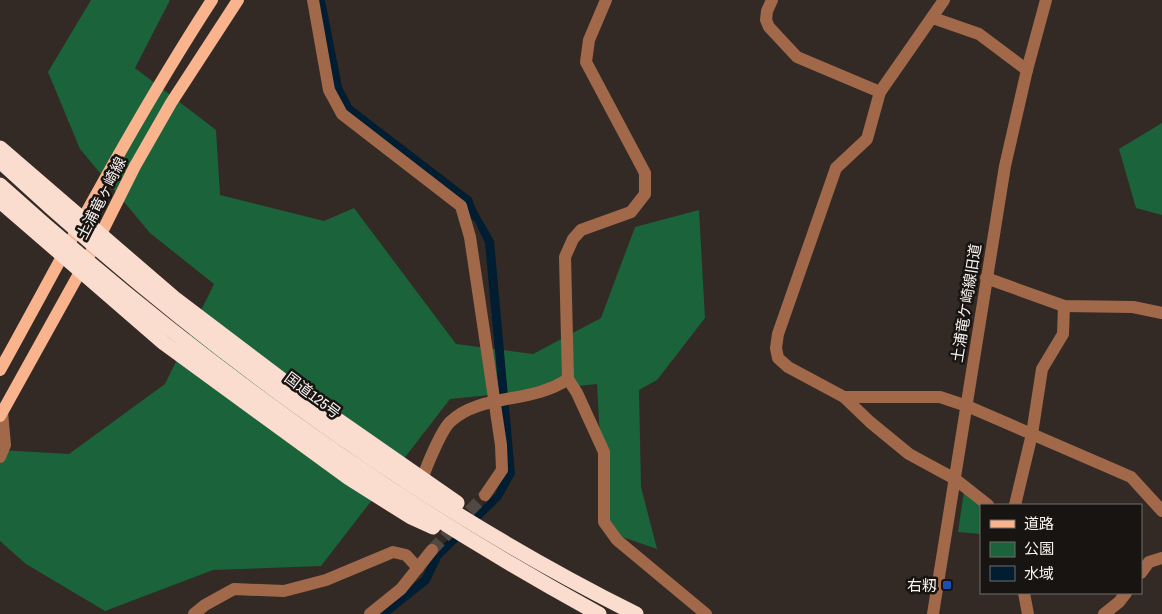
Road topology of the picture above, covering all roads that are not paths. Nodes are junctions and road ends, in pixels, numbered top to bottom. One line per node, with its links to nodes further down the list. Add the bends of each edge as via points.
1 (212, 0): 15 (main road, 土浦竜ヶ崎線, via 151,95)
2 (238, 0): 16 (main road, 土浦竜ヶ崎線, via 171,103)
3 (313, 0): 25 (street, via 329,90 342,114 461,206 470,237)
4 (606, 0): 23 (street, via 589,40 586,62 645,173 645,194 631,212 581,230 565,257)
5 (772, 0): 10 (street, via 766,20 769,28 797,57)
6 (944, 0): 8 (street)
7 (1046, 0): 9 (street, 土浦竜ケ崎線旧道)
8 (933, 18): 9 (street, via 979,34); 10 (street)
9 (1027, 70): 19 (street, 土浦竜ケ崎線旧道, via 1005,166)
10 (880, 92): 24 (street, via 867,138 836,168 778,334 776,348 778,358 788,367)
11 (0, 148): 15 (highway)
12 (0, 161): 37 (highway, 国道125号, via 126,272 225,351 420,491)
13 (0, 185): 39 (highway, via 214,365 411,505)
14 (0, 201): 17 (highway)
15 (81, 219): 16 (highway); 17 (main road, 土浦竜ヶ崎線)
16 (100, 236): 18 (main road, 土浦竜ヶ崎線); 30 (highway, via 174,298 306,398)
17 (62, 256): 18 (highway); 22 (main road, 土浦竜ヶ崎線)
18 (80, 272): 27 (main road, 土浦竜ヶ崎線); 39 (highway, via 164,342 349,478 411,517)
19 (986, 278): 20 (street); 26 (street, 土浦竜ケ崎線旧道)
20 (1064, 306): 21 (street, via 1132,307); 28 (street, via 1062,334 1042,369)
21 (1162, 313)
22 (0, 370)
23 (568, 379): 25 (street, via 545,392); 48 (street, via 604,452 604,522 617,540)
24 (844, 397): 26 (street, via 940,397); 31 (street, via 909,454)
25 (494, 402): 30 (street, via 474,406 449,423); 32 (street, via 502,470)
26 (967, 406): 28 (street); 31 (street, 土浦竜ケ崎線旧道)
27 (1, 414): 29 (street, via 6,445)
28 (1032, 434): 34 (street); 35 (street, via 1131,477)
29 (0, 457)
30 (423, 477): 37 (highway)
31 (955, 479): 33 (street); 49 (street, 土浦竜ケ崎線旧道)
32 (486, 495)
33 (987, 504)
34 (1015, 504)
35 (1162, 511)
36 (432, 550): 40 (street)
37 (523, 552): 47 (highway, 国道125号)
38 (1162, 558): 41 (street, via 1149,562)
39 (516, 566): 46 (highway)
40 (418, 568): 44 (street, via 406,555 394,552 326,580 284,591 234,589); 45 (street, via 401,589)
41 (1142, 572)
42 (1024, 594): 50 (street)
43 (1125, 594): 51 (street)
44 (194, 614)
45 (370, 614)
46 (599, 614)
47 (636, 614)
48 (706, 614)
49 (934, 614)
50 (1028, 614)
51 (1104, 614)

